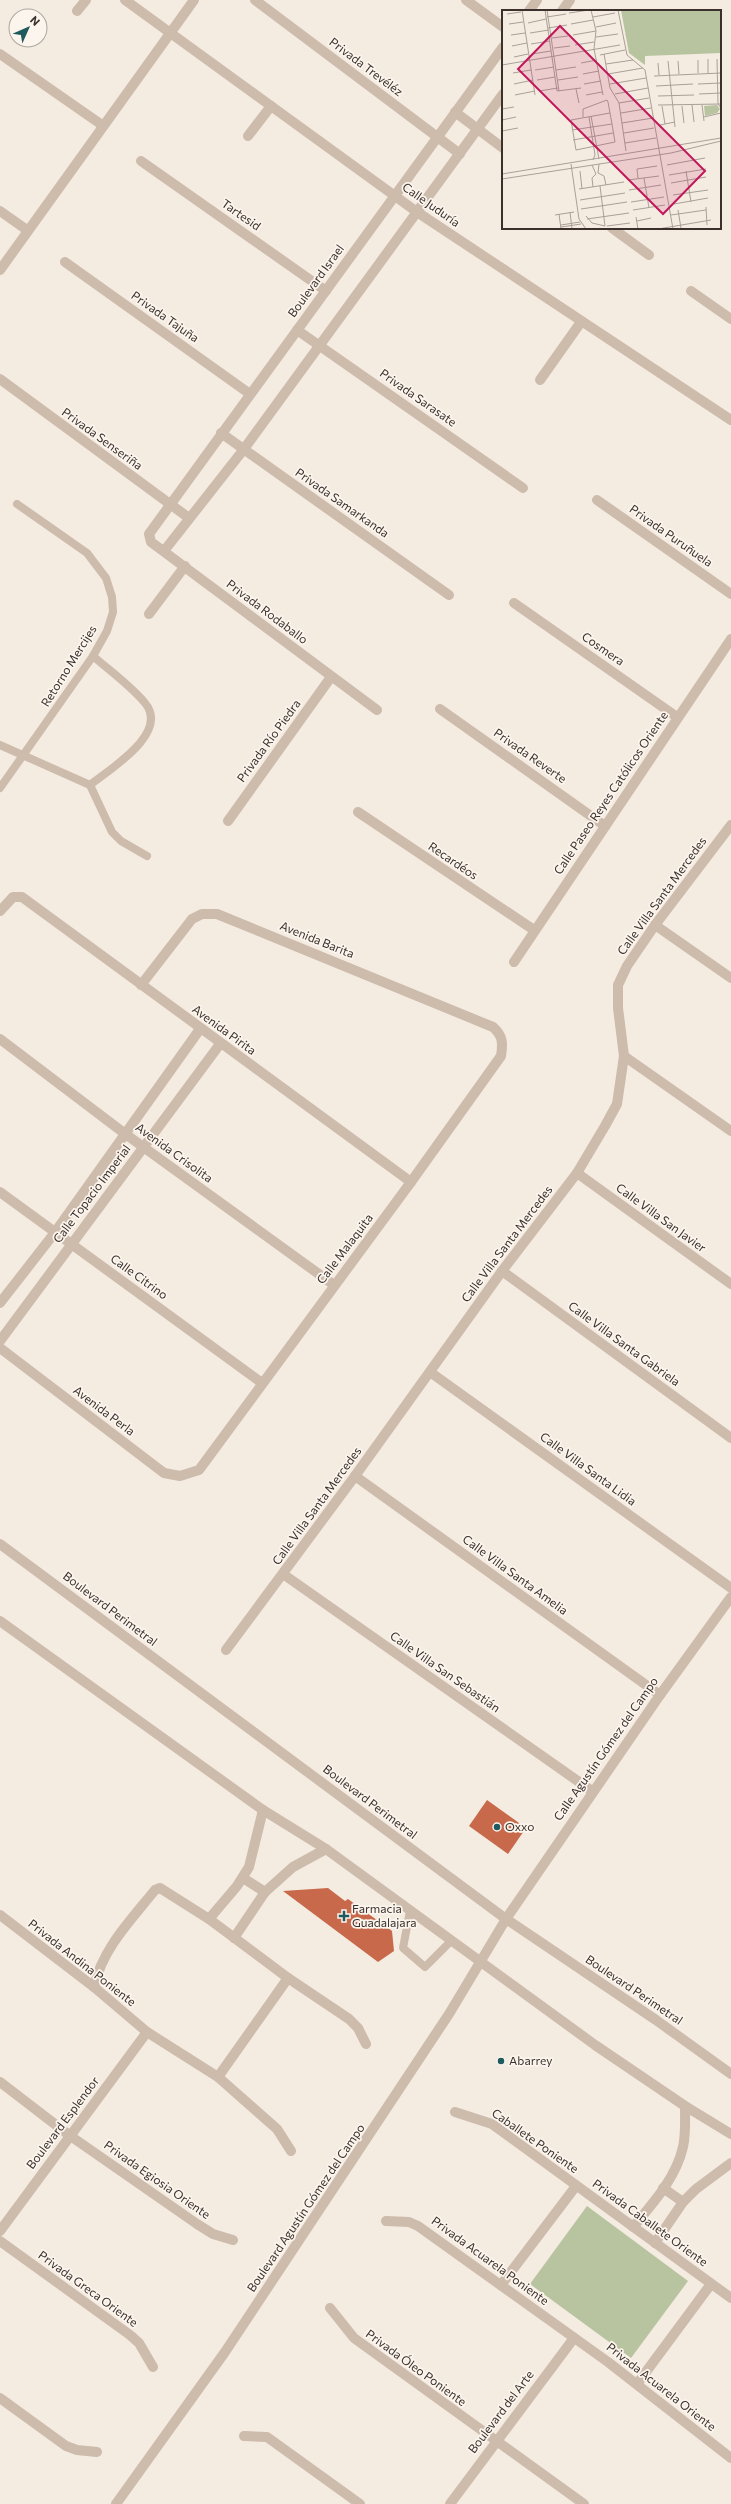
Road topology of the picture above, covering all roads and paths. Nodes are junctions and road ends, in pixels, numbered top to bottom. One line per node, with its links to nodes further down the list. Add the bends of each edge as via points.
1 (86, 0): 10 (street)
2 (125, 0): 12 (street, Calle Juduría)
3 (194, 0): 12 (street)
4 (255, 0): 21 (street, Privada Trevéléz)
5 (466, 0): 11 (street)
6 (537, 0): 8 (street)
7 (570, 0): 9 (street)
8 (530, 10)
9 (563, 10)
10 (77, 11)
11 (502, 26)
12 (169, 32): 16 (street, Calle Juduría); 18 (street)
13 (502, 48): 17 (street, Boulevard Israel)
14 (0, 54): 18 (street)
15 (502, 95): 19 (street)
16 (271, 106): 20 (street); 25 (street, Calle Juduría)
17 (455, 112): 19 (street); 21 (street, Boulevard Israel)
18 (102, 125): 29 (street)
19 (478, 129): 22 (street); 23 (street)
20 (248, 136)
21 (437, 137): 23 (street, Privada Trevéléz); 25 (street, Boulevard Israel)
22 (502, 147)
23 (460, 154): 27 (street)
24 (141, 161): 33 (street, Tartesid)
25 (394, 195): 27 (street, Calle Juduría); 33 (street, Boulevard Israel)
26 (0, 211): 29 (street)
27 (417, 212): 36 (street, Calle Juduría); 38 (street)
28 (613, 229): 30 (street)
29 (27, 230): 32 (street)
30 (649, 255)
31 (65, 262): 41 (street, Privada Tajuña)
32 (0, 270)
33 (326, 290): 37 (street, Boulevard Israel)
34 (691, 291): 35 (street)
35 (731, 319)
36 (581, 322): 40 (street); 42 (street, Calle Juduría)
37 (297, 330): 38 (street, Privada Sarasate); 41 (street, Boulevard Israel)
38 (320, 346): 44 (street); 45 (street, Privada Sarasate)
39 (0, 379): 47 (street, Privada Senseriña)
40 (540, 380)
41 (250, 394): 43 (street, Boulevard Israel)
42 (731, 420)
43 (221, 433): 44 (street, Privada Samarkanda); 47 (street, Boulevard Israel)
44 (244, 449): 49 (street); 54 (street, Privada Samarkanda)
45 (523, 488)
46 (597, 500): 53 (street, Privada Puruñuela)
47 (169, 503): 49 (street, Privada Senseriña); 50 (street, Boulevard Israel)
48 (17, 504): 58 (lane, Retorno Mercijes, via 87,553 106,578 112,597 113,612 107,631)
49 (189, 518): 51 (street)
50 (151, 530): 51 (street, Privada Rodaballo, via 151,542)
51 (164, 551): 52 (street, Privada Rodaballo)
52 (185, 566): 56 (street); 59 (street, Privada Rodaballo)
53 (731, 594)
54 (449, 595)
55 (514, 603): 62 (street, Cosmera)
56 (149, 614)
57 (731, 639): 62 (street, Calle Paseo Reyes Católicos Oriente)
58 (93, 656): 64 (lane, Retorno Mercijes); 65 (lane, via 145,704 151,715 149,731 141,743)
59 (331, 677): 61 (street, Privada Rodaballo); 68 (street, Privada Río Piedra)
60 (440, 709): 70 (street, Privada Reverte)
61 (377, 710)
62 (677, 717): 70 (street, Calle Paseo Reyes Católicos Oriente)
63 (0, 745): 64 (lane)
64 (24, 756): 65 (lane); 66 (lane, Retorno Mercijes)
65 (90, 785): 71 (lane, via 112,832 121,841)
66 (0, 788)
67 (358, 812): 74 (street, Recardéos)
68 (228, 821)
69 (731, 825): 73 (street, Calle Villa Santa Mercedes)
70 (605, 826): 74 (street, Calle Paseo Reyes Católicos Oriente)
71 (147, 856)
72 (0, 911): 77 (street, Avenida Pirita, via 14,897 22,897)
73 (655, 925): 76 (street); 82 (street, Calle Villa Santa Mercedes, via 627,966 618,985)
74 (534, 930): 75 (street, Calle Paseo Reyes Católicos Oriente)
75 (514, 962)
76 (731, 978)
77 (141, 985): 78 (street, Avenida Pirita); 80 (street, Avenida Barita, via 192,919 202,914 217,914 492,1027)
78 (200, 1029): 81 (street, Avenida Pirita); 84 (street, Calle Topacio Imperial)
79 (0, 1039): 84 (street, Avenida Crisolita)
80 (503, 1040): 87 (street, Calle Malaquita, via 501,1056 496,1066)
81 (220, 1044): 85 (street, Calle Topacio Imperial); 87 (street, Avenida Pirita)
82 (624, 1056): 83 (street); 86 (street, Calle Villa Santa Mercedes, via 616,1104)
83 (731, 1131)
84 (124, 1133): 85 (street, Avenida Crisolita); 89 (street, Calle Topacio Imperial)
85 (144, 1146): 90 (street, Calle Topacio Imperial); 93 (street, Avenida Crisolita)
86 (576, 1173): 91 (street, Calle Villa Santa Mercedes); 92 (street, Calle Villa San Javier)
87 (411, 1182): 93 (street, Calle Malaquita)
88 (0, 1192): 89 (street, Calle Citrino)
89 (56, 1231): 90 (street, Calle Citrino); 94 (street, Calle Topacio Imperial)
90 (72, 1243): 95 (street, Calle Topacio Imperial); 98 (street, Calle Citrino)
91 (502, 1271): 97 (street, Calle Villa Santa Mercedes); 99 (street, Calle Villa Santa Gabriela)
92 (731, 1284)
93 (334, 1285): 98 (street, Calle Malaquita)
94 (0, 1303)
95 (0, 1341)
96 (0, 1348): 100 (street, Avenida Perla, via 164,1473 180,1476)
97 (430, 1372): 101 (street, Calle Villa Santa Mercedes); 104 (street, Calle Villa Santa Lidia)
98 (262, 1383): 100 (street, Calle Malaquita)
99 (731, 1438)
100 (199, 1470)
101 (355, 1476): 103 (street, Calle Villa Santa Mercedes); 108 (street, Calle Villa Santa Amelia)
102 (0, 1544): 117 (street, Boulevard Perimetral)
103 (283, 1574): 107 (street, Calle Villa Santa Mercedes); 109 (street, Calle Villa San Sebastián)
104 (731, 1588)
105 (731, 1596): 108 (street, Calle Agustín Gómez del Campo)
106 (0, 1621): 110 (street)
107 (226, 1650)
108 (660, 1695): 109 (street, Calle Agustín Gómez del Campo)
109 (592, 1791): 117 (street, Calle Agustín Gómez del Campo)
110 (263, 1810): 111 (street); 112 (street, via 249,1867)
111 (326, 1849): 113 (street, via 293,1867); 114 (street)
112 (243, 1878): 113 (street); 116 (street)
113 (265, 1892): 118 (street)
114 (410, 1911): 119 (street); 119 (lane, via 403,1948 425,1967)
115 (0, 1915): 122 (street, Privada Andina Poniente)
116 (209, 1919): 118 (street); 122 (street, via 160,1888 154,1890 106,1953 98,1968)
117 (506, 1919): 120 (street, Boulevard Agustín Gómez del Campo); 125 (street, Boulevard Perimetral)
118 (234, 1938): 121 (street)
119 (451, 1941): 120 (street)
120 (480, 1962): 128 (street); 155 (street, Boulevard Agustín Gómez del Campo, via 445,2020 225,2352)
121 (288, 1978): 124 (street, via 349,2019 358,2028); 126 (street)
122 (94, 1987): 123 (street, Privada Andina Poniente)
123 (147, 2032): 126 (street, Privada Andina Poniente); 131 (street, Boulevard Esplendor)
124 (366, 2044)
125 (731, 2074)
126 (218, 2077): 132 (street, Privada Andina Poniente, via 278,2129)
127 (0, 2082): 131 (street, Privada Egiosia Oriente)
128 (685, 2106): 130 (street); 135 (street, via 684,2145 679,2163)
129 (455, 2112): 134 (street, Caballete Poniente, via 492,2124)
130 (731, 2134)
131 (69, 2135): 139 (street, Boulevard Esplendor); 140 (street, Privada Egiosia Oriente, via 197,2224 213,2234)
132 (291, 2151)
133 (731, 2163): 136 (street)
134 (576, 2186): 138 (street, Privada Caballete Oriente); 144 (street, Privada Caballete Oriente)
135 (663, 2188): 136 (street); 138 (street)
136 (683, 2202): 142 (street)
137 (386, 2221): 144 (street, Privada Acuarela Poniente, via 410,2222 418,2226)
138 (633, 2227): 142 (street, Privada Caballete Oriente)
139 (0, 2231)
140 (233, 2240)
141 (0, 2241): 148 (street, Privada Greca Oriente, via 130,2335 139,2343)
142 (655, 2243): 143 (street, Privada Caballete Oriente)
143 (711, 2284): 145 (street, Privada Caballete Oriente); 149 (street, Privada Caballete Oriente)
144 (501, 2285): 147 (street, Privada Acuarela Poniente)
145 (731, 2298)
146 (330, 2308): 152 (street, Privada Óleo Poniente, via 354,2338)
147 (574, 2338): 149 (street, Privada Acuarela Oriente); 152 (street, Boulevard del Arte)
148 (153, 2367)
149 (637, 2384): 154 (street, Privada Acuarela Oriente)
150 (0, 2398): 153 (street, via 66,2446)
151 (244, 2436): 156 (street, via 266,2437)
152 (494, 2441): 157 (street, Boulevard del Arte); 158 (street, Privada Óleo Poniente)
153 (96, 2452)
154 (731, 2458)
155 (116, 2504)
156 (360, 2504)
157 (450, 2504)
158 (584, 2504)

